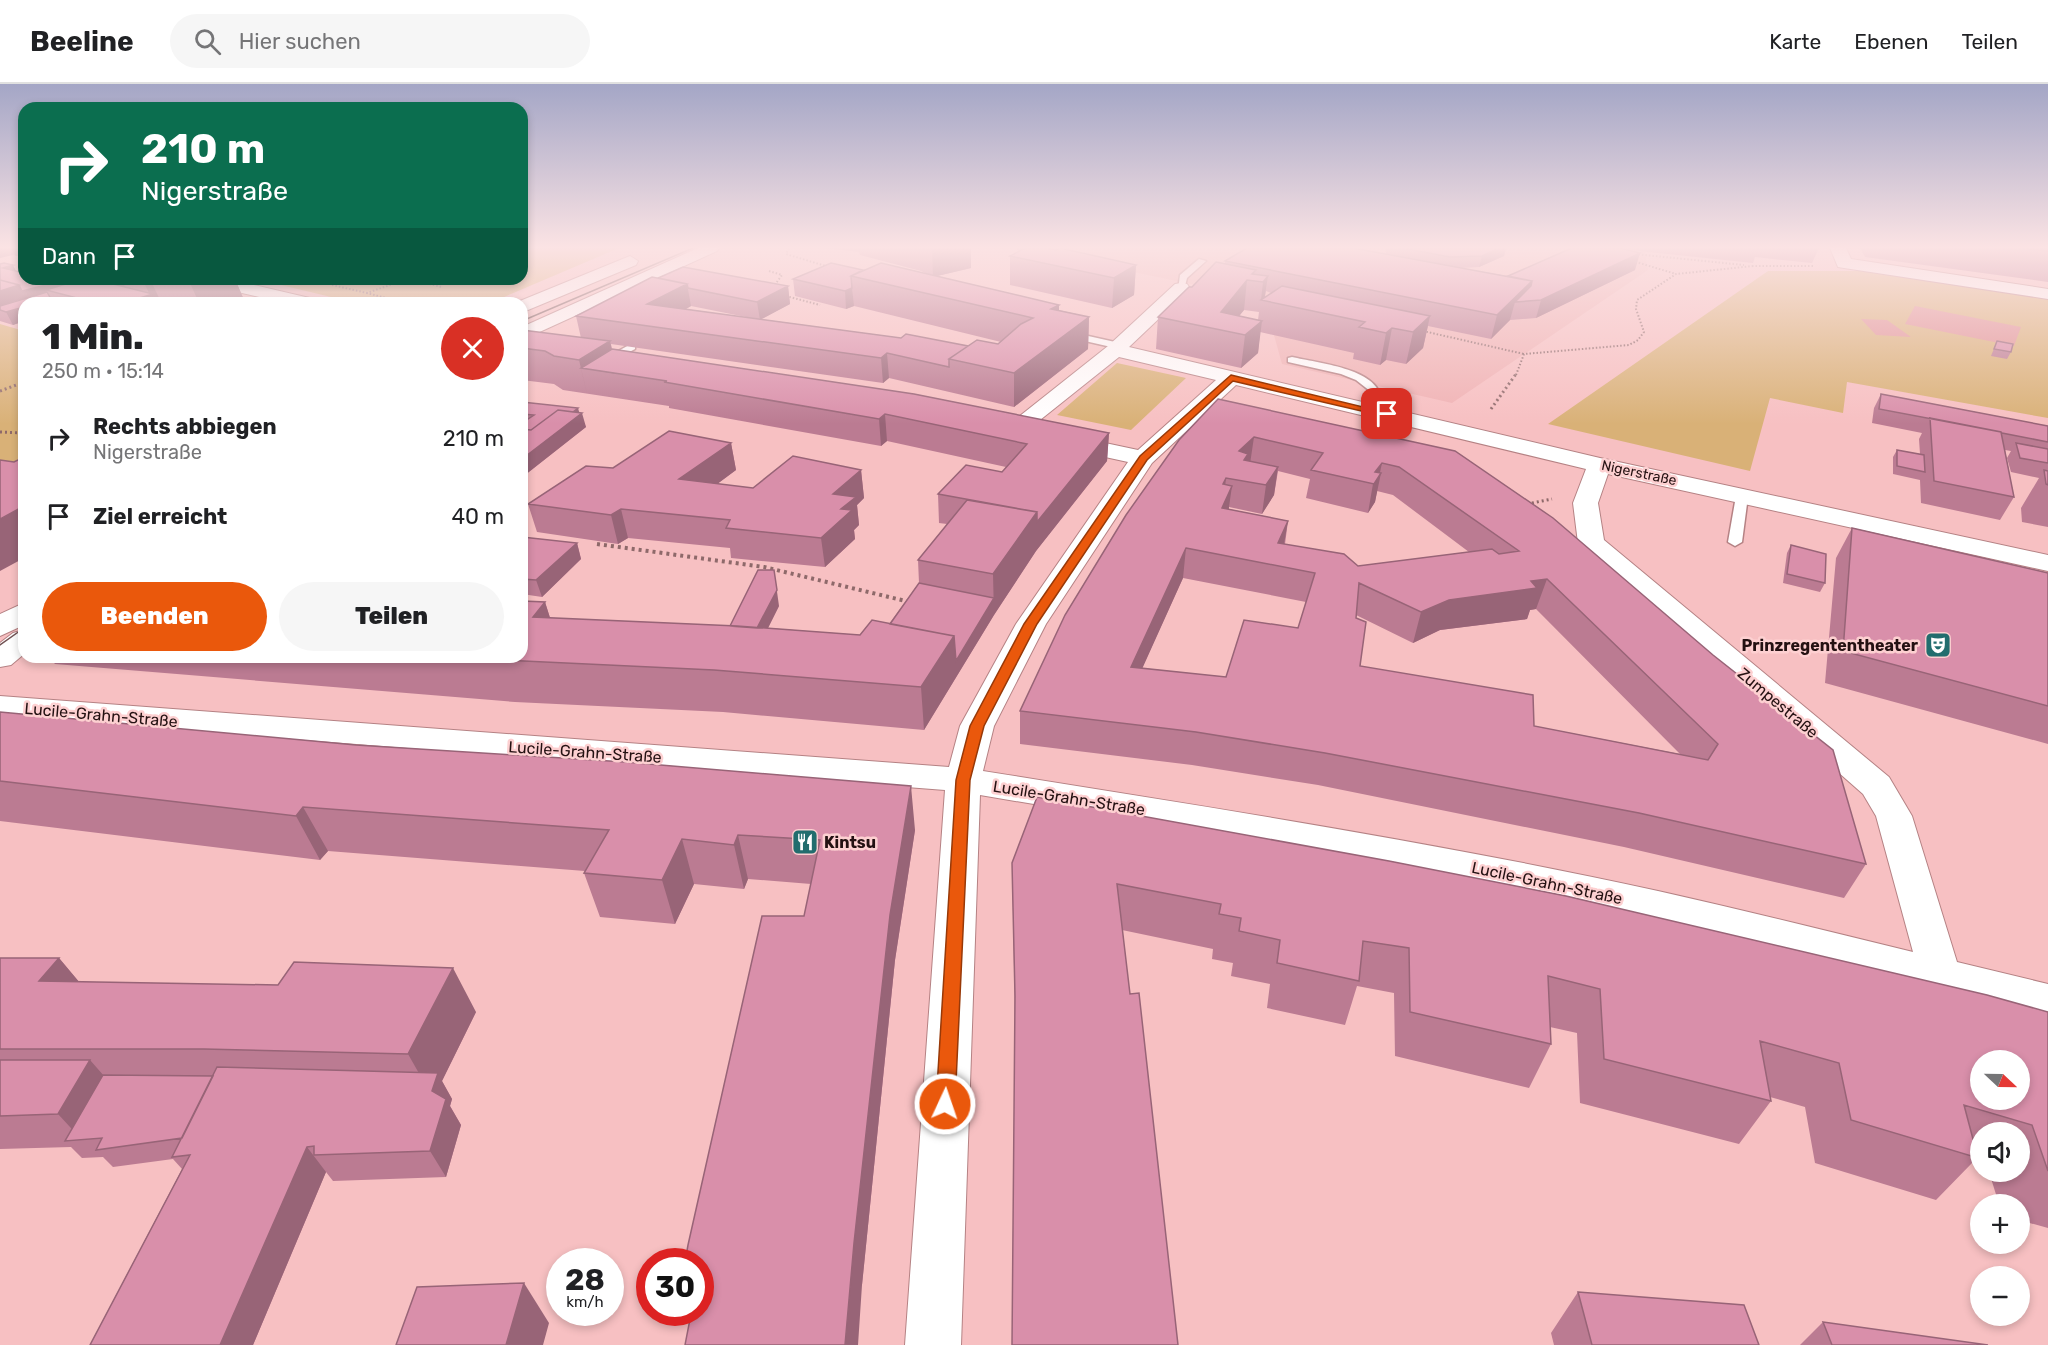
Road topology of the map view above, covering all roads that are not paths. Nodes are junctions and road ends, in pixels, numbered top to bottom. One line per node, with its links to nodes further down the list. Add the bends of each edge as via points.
1 (600, 307): 4 (street)
2 (1161, 307): 6 (street)
3 (1052, 330): 6 (lane)
4 (528, 343)
5 (631, 347): 7 (lane)
6 (1118, 348): 10 (street, Nigerstraße); 12 (street, via 1012,431)
7 (595, 360): 9 (street)
8 (1292, 360): 11 (lane, via 1360,378 1376,390 1376,399)
9 (640, 367)
10 (1231, 378): 11 (street, Nigerstraße); 12 (street)
11 (1367, 410): 13 (street, Nigerstraße)
12 (1143, 458): 22 (street, via 1030,624 977,726)
13 (1600, 465): 14 (street, Nigerstraße); 23 (street, Zumpestraße, via 1583,515 1591,543 1876,786 1886,800)
14 (1742, 496): 15 (lane); 16 (street, Nigerstraße)
15 (1735, 542)
16 (2048, 563)
17 (18, 616): 18 (street)
18 (0, 627)
19 (18, 644): 20 (street)
20 (0, 658)
21 (0, 706): 22 (street, Lucile-Grahn-Straße)
22 (963, 780): 23 (street, Lucile-Grahn-Straße, via 1275,831 1541,882 1658,906); 25 (street)
23 (1940, 975): 24 (street, Lucile-Grahn-Straße)
24 (2048, 1002)
25 (933, 1345)

